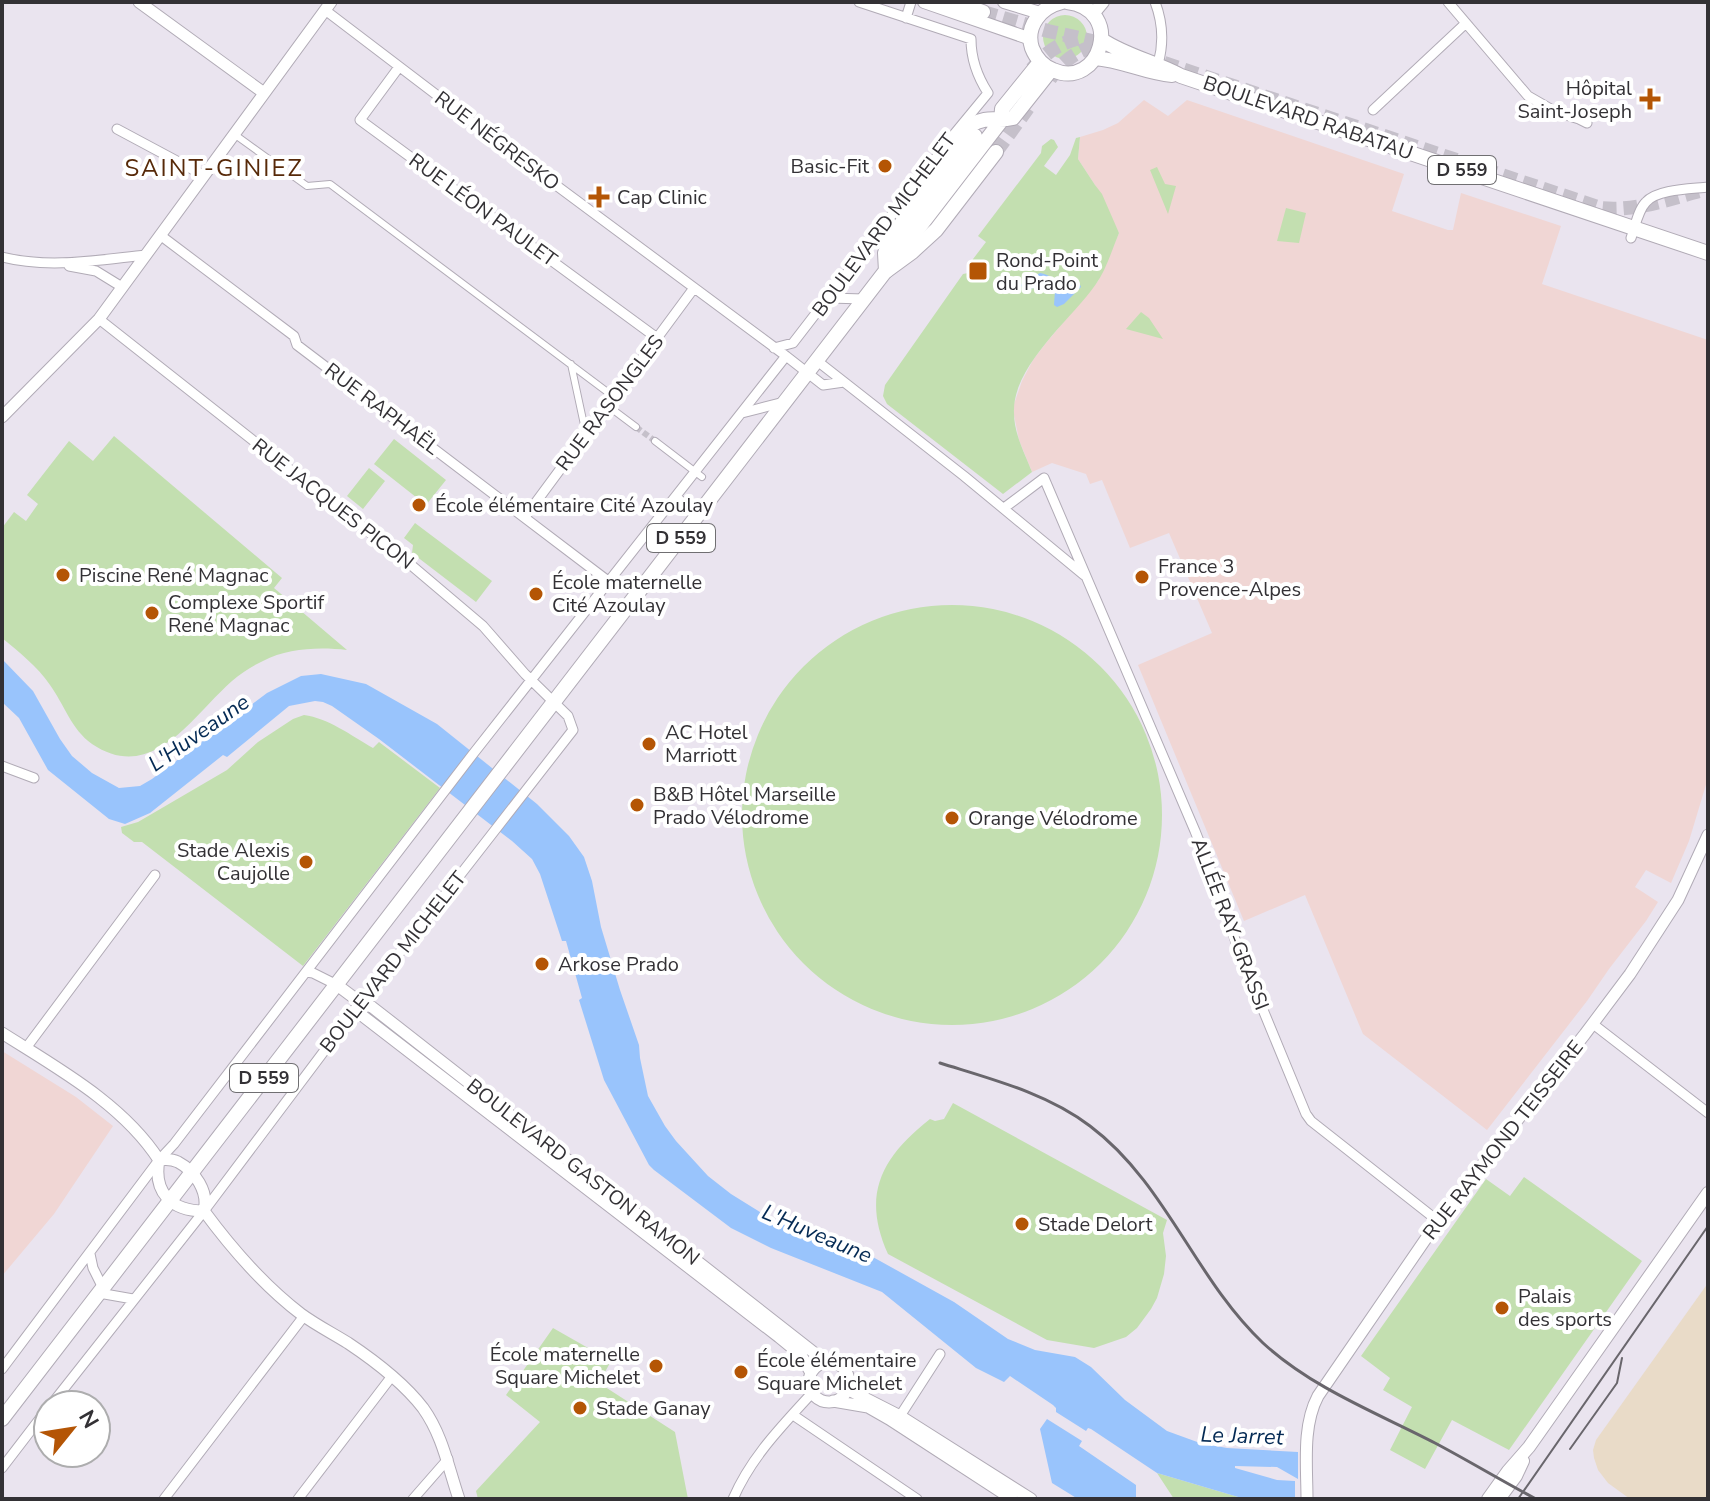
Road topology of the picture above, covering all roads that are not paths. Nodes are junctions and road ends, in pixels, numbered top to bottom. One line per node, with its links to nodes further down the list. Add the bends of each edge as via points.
1 (139, 2): 23 (street)
2 (859, 2): 14 (street)
3 (911, 2): 14 (street)
4 (924, 2): 16 (main road)
5 (954, 2): 6 (main road, via 984,10)
6 (970, 2)
7 (1004, 2): 13 (main road)
8 (1155, 2): 19 (street, via 1162,27)
9 (1448, 2): 15 (street)
10 (1073, 3): 12 (main road); 13 (main road)
11 (328, 6): 21 (street, RUE NÉGRESKO); 23 (street)
12 (1098, 8): 17 (main road)
13 (1040, 13): 16 (main road)
14 (906, 18): 44 (street, BOULEVARD MICHELET, via 971,39 973,61 988,93)
15 (1466, 23): 24 (street); 26 (street, via 1528,96)
16 (1031, 39): 20 (main road)
17 (1102, 40): 18 (main road); 19 (main road, BOULEVARD RABATAU / D 559)
18 (1095, 58): 20 (main road, via 1078,71 1064,73); 22 (main road, BOULEVARD RABATAU / D 559)
19 (1158, 64): 22 (main road, BOULEVARD RABATAU / D 559)
20 (1046, 66): 25 (main road, BOULEVARD MICHELET / D 559, via 1002,109)
21 (399, 67): 43 (street, RUE NÉGRESKO); 47 (street, RUE LÉON PAULET, via 360,120)
22 (1181, 76): 35 (main road, BOULEVARD RABATAU / D 559)
23 (264, 93): 28 (street)
24 (1373, 110)
25 (1001, 121): 41 (main road, BOULEVARD MICHELET / D 559); 41 (main road, BOULEVARD MICHELET, via 981,119 971,125 891,238)
26 (1587, 123)
27 (117, 129): 33 (street)
28 (234, 134): 31 (street); 33 (street)
29 (975, 136): 41 (main road, via 897,242)
30 (996, 152): 41 (main road, via 936,230)
31 (270, 160)
32 (289, 173): 51 (street, via 307,186 330,184)
33 (203, 175): 36 (street)
34 (1708, 187): 35 (street, via 1649,199)
35 (1632, 233): 37 (main road, BOULEVARD RABATAU / D 559)
36 (160, 235): 38 (street); 66 (street, RUE RAPHAËL)
37 (1708, 253)
38 (146, 255): 40 (street); 42 (street)
39 (2, 257): 40 (street, via 25,263)
40 (96, 265): 42 (street)
41 (886, 271): 45 (main road, BOULEVARD MICHELET / D 559)
42 (122, 287): 46 (street)
43 (694, 288): 47 (street, RUE RASONGLES); 48 (street, RUE NÉGRESKO)
44 (829, 298): 45 (street); 48 (street, BOULEVARD MICHELET, via 793,343)
45 (864, 299): 50 (main road, BOULEVARD MICHELET / D 559)
46 (99, 319): 58 (street); 69 (street, RUE JACQUES PICON, via 411,565 483,626)
47 (657, 338): 54 (street, RUE RASONGLES)
48 (774, 348): 49 (street, RUE NÉGRESKO)
49 (786, 356): 52 (street, RUE NÉGRESKO); 57 (street)
50 (816, 360): 52 (main road, BOULEVARD MICHELET / D 559); 53 (street, ALLÉE RAY-GRASSI)
51 (571, 363): 54 (street); 60 (street)
52 (807, 373): 53 (street, via 823,385); 55 (main road, BOULEVARD MICHELET / D 559)
53 (844, 382): 64 (street, ALLÉE RAY-GRASSI)
54 (614, 397): 56 (street, RUE RASONGLES)
55 (784, 402): 57 (street); 65 (main road, BOULEVARD MICHELET / D 559)
56 (608, 406): 59 (street); 60 (street, RUE RASONGLES)
57 (742, 413): 62 (street)
58 (2, 417)
59 (636, 427)
60 (586, 434): 66 (street, RUE RASONGLES)
61 (655, 441): 62 (street)
62 (699, 474): 63 (street)
63 (676, 497): 65 (street); 68 (street)
64 (1004, 508): 67 (street, ALLÉE RAY-GRASSI); 67 (street, ALLÉE RAY-GRASSI, via 1044,478)
65 (698, 515): 70 (main road, BOULEVARD MICHELET / D 559)
66 (525, 517): 68 (street, RUE RAPHAËL)
67 (1086, 577): 87 (street, ALLÉE RAY-GRASSI, via 1195,831 1306,1114)
68 (608, 581): 69 (street)
69 (531, 680): 70 (street, RUE JACQUES PICON); 75 (street)
70 (554, 702): 76 (main road, BOULEVARD MICHELET / D 559); 77 (street, BOULEVARD MICHELET, via 573,730)
71 (2, 766): 72 (street)
72 (34, 778)
73 (1708, 835): 78 (street, RUE RAYMOND TEISSEIRE, via 1678,900)
74 (155, 875): 80 (street)
75 (306, 972): 76 (street, BOULEVARD MICHELET); 82 (street)
76 (337, 985): 77 (street, BOULEVARD GASTON RAMON); 83 (main road, BOULEVARD MICHELET / D 559)
77 (358, 1006): 86 (street, BOULEVARD MICHELET); 93 (street, BOULEVARD GASTON RAMON, via 372,1007); 95 (street, BOULEVARD GASTON RAMON, via 779,1337 801,1355)
78 (1593, 1024): 81 (street); 87 (street, RUE RAYMOND TEISSEIRE)
79 (2, 1033): 80 (street)
80 (26, 1048): 82 (street, via 114,1108)
81 (1708, 1113)
82 (159, 1160): 83 (street, via 175,1160); 85 (street, via 158,1183); 88 (street)
83 (192, 1172): 85 (main road, BOULEVARD MICHELET / D 559); 86 (street, via 206,1201)
84 (1708, 1193): 105 (main road)
85 (170, 1201): 86 (street); 89 (main road, BOULEVARD MICHELET / D 559)
86 (204, 1211): 90 (street, BOULEVARD MICHELET); 91 (street, via 252,1271)
87 (1438, 1221): 116 (street, RUE RAYMOND TEISSEIRE, via 1318,1396 1310,1421)
88 (90, 1254): 89 (street); 94 (street)
89 (101, 1290): 90 (street); 103 (main road, BOULEVARD MICHELET / D 559)
90 (133, 1299): 97 (street, BOULEVARD MICHELET)
91 (304, 1316): 96 (street); 108 (street)
92 (940, 1354): 102 (street)
93 (826, 1362): 95 (street); 98 (street, via 846,1371)
94 (2, 1369)
95 (811, 1373): 99 (street)
96 (392, 1376): 106 (street, via 423,1408); 109 (street)
97 (63, 1389)
98 (847, 1389): 100 (street); 102 (street)
99 (812, 1393): 100 (street); 101 (street)
100 (833, 1401): 102 (street)
101 (793, 1415): 112 (street, via 742,1477); 113 (street)
102 (894, 1417): 114 (street); 115 (street)
103 (2, 1419)
104 (32, 1429): 107 (street, BOULEVARD MICHELET)
105 (1529, 1447): 117 (main road); 118 (main road)
106 (448, 1459): 110 (street); 111 (street)
107 (2, 1468)
108 (164, 1499)
109 (298, 1499)
110 (413, 1499)
111 (459, 1499)
112 (733, 1499)
113 (917, 1499)
114 (1012, 1499)
115 (1031, 1499)
116 (1307, 1499)
117 (1488, 1499)
118 (1499, 1499)

